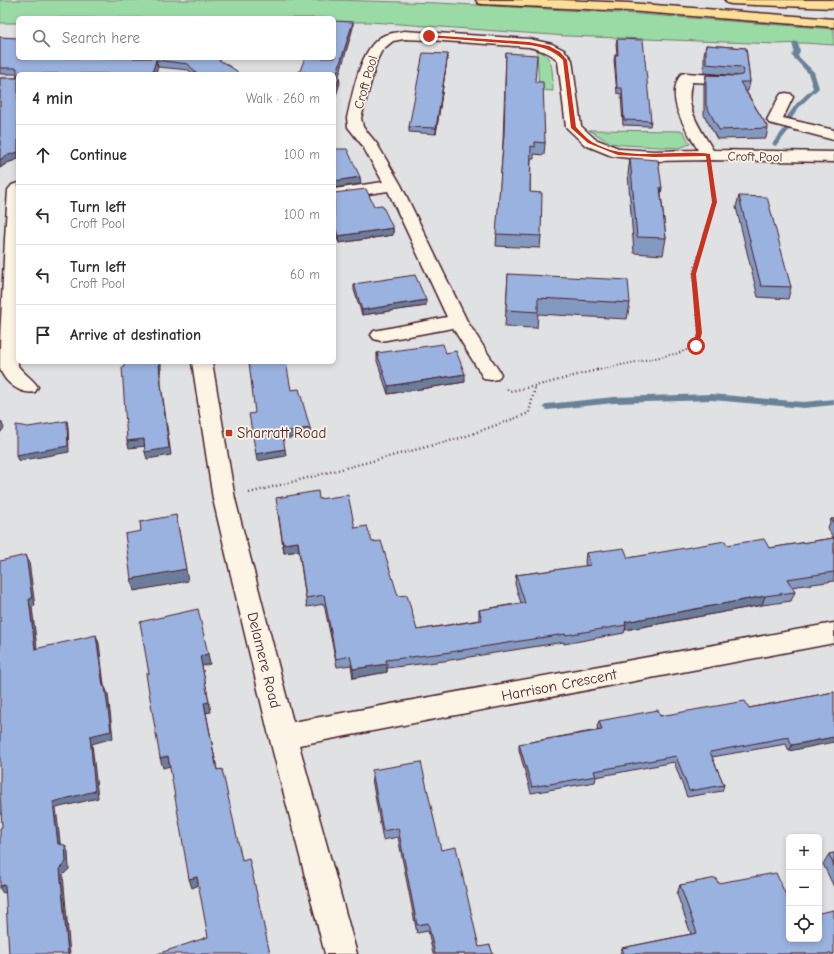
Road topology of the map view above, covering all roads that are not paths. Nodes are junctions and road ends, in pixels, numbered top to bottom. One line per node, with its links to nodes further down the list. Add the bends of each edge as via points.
1 (482, 0): 4 (highway, via 629,7)
2 (731, 0): 3 (highway)
3 (834, 4)
4 (834, 23)
5 (734, 80): 8 (street, via 686,76 682,89 684,112)
6 (786, 97): 7 (street, via 774,120)
7 (834, 135)
8 (708, 155): 9 (street, Croft Pool); 10 (street, Croft Pool, via 618,154 590,142 574,128 565,60 547,47 529,43 404,35 389,38 376,48 370,60 354,118 356,127)
9 (834, 157)
10 (393, 185): 12 (street); 14 (street, Croft Pool)
11 (16, 190): 13 (street)
12 (336, 194)
13 (16, 268): 18 (street, via 8,366 16,378)
14 (458, 321): 15 (street); 17 (street, Croft Pool)
15 (380, 335)
16 (202, 364): 20 (street, Delamere Road, via 224,499)
17 (491, 374)
18 (28, 388)
19 (834, 633): 20 (street, Harrison Crescent)
20 (283, 736): 21 (street, Delamere Road)
21 (341, 954)

